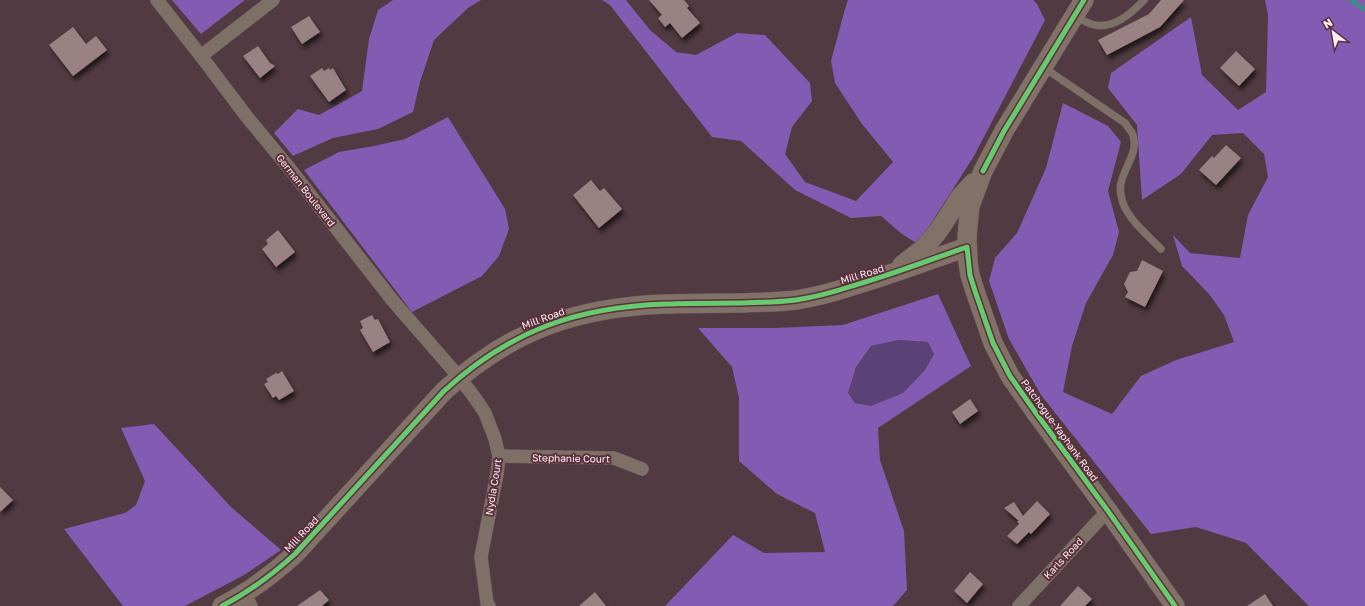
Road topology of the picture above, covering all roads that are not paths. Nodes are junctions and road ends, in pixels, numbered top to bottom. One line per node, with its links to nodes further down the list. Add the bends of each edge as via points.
1 (157, 0): 5 (street, German Boulevard)
2 (273, 0): 5 (street)
3 (1144, 0): 4 (lane, via 1120,20 1108,25 1093,25)
4 (1079, 8): 6 (main road)
5 (201, 56): 11 (street, German Boulevard, via 392,301)
6 (1043, 67): 7 (main road); 9 (lane, via 1125,123 1132,134 1134,145 1121,181 1122,202 1129,215)
7 (983, 171): 8 (main road, via 970,206); 10 (main road, via 960,197 924,248)
8 (967, 247): 10 (main road, Mill Road); 14 (main road, Patchogue-Yaphank Road, via 973,286 993,343 1010,376)
9 (1161, 248)
10 (888, 276): 11 (main road, Mill Road, via 798,300 646,304 578,315 522,335)
11 (459, 377): 12 (street, Nydia Court, via 485,414); 15 (main road, Mill Road, via 295,554)
12 (499, 456): 13 (street, Stephanie Court, via 614,458); 17 (street, Nydia Court, via 482,557)
13 (642, 469)
14 (1108, 511): 18 (street, Karls Road); 19 (main road, Patchogue-Yaphank Road)
15 (248, 600): 16 (main road, Mill Road)
16 (222, 606)
17 (489, 606)
18 (1019, 606)
19 (1175, 606)

